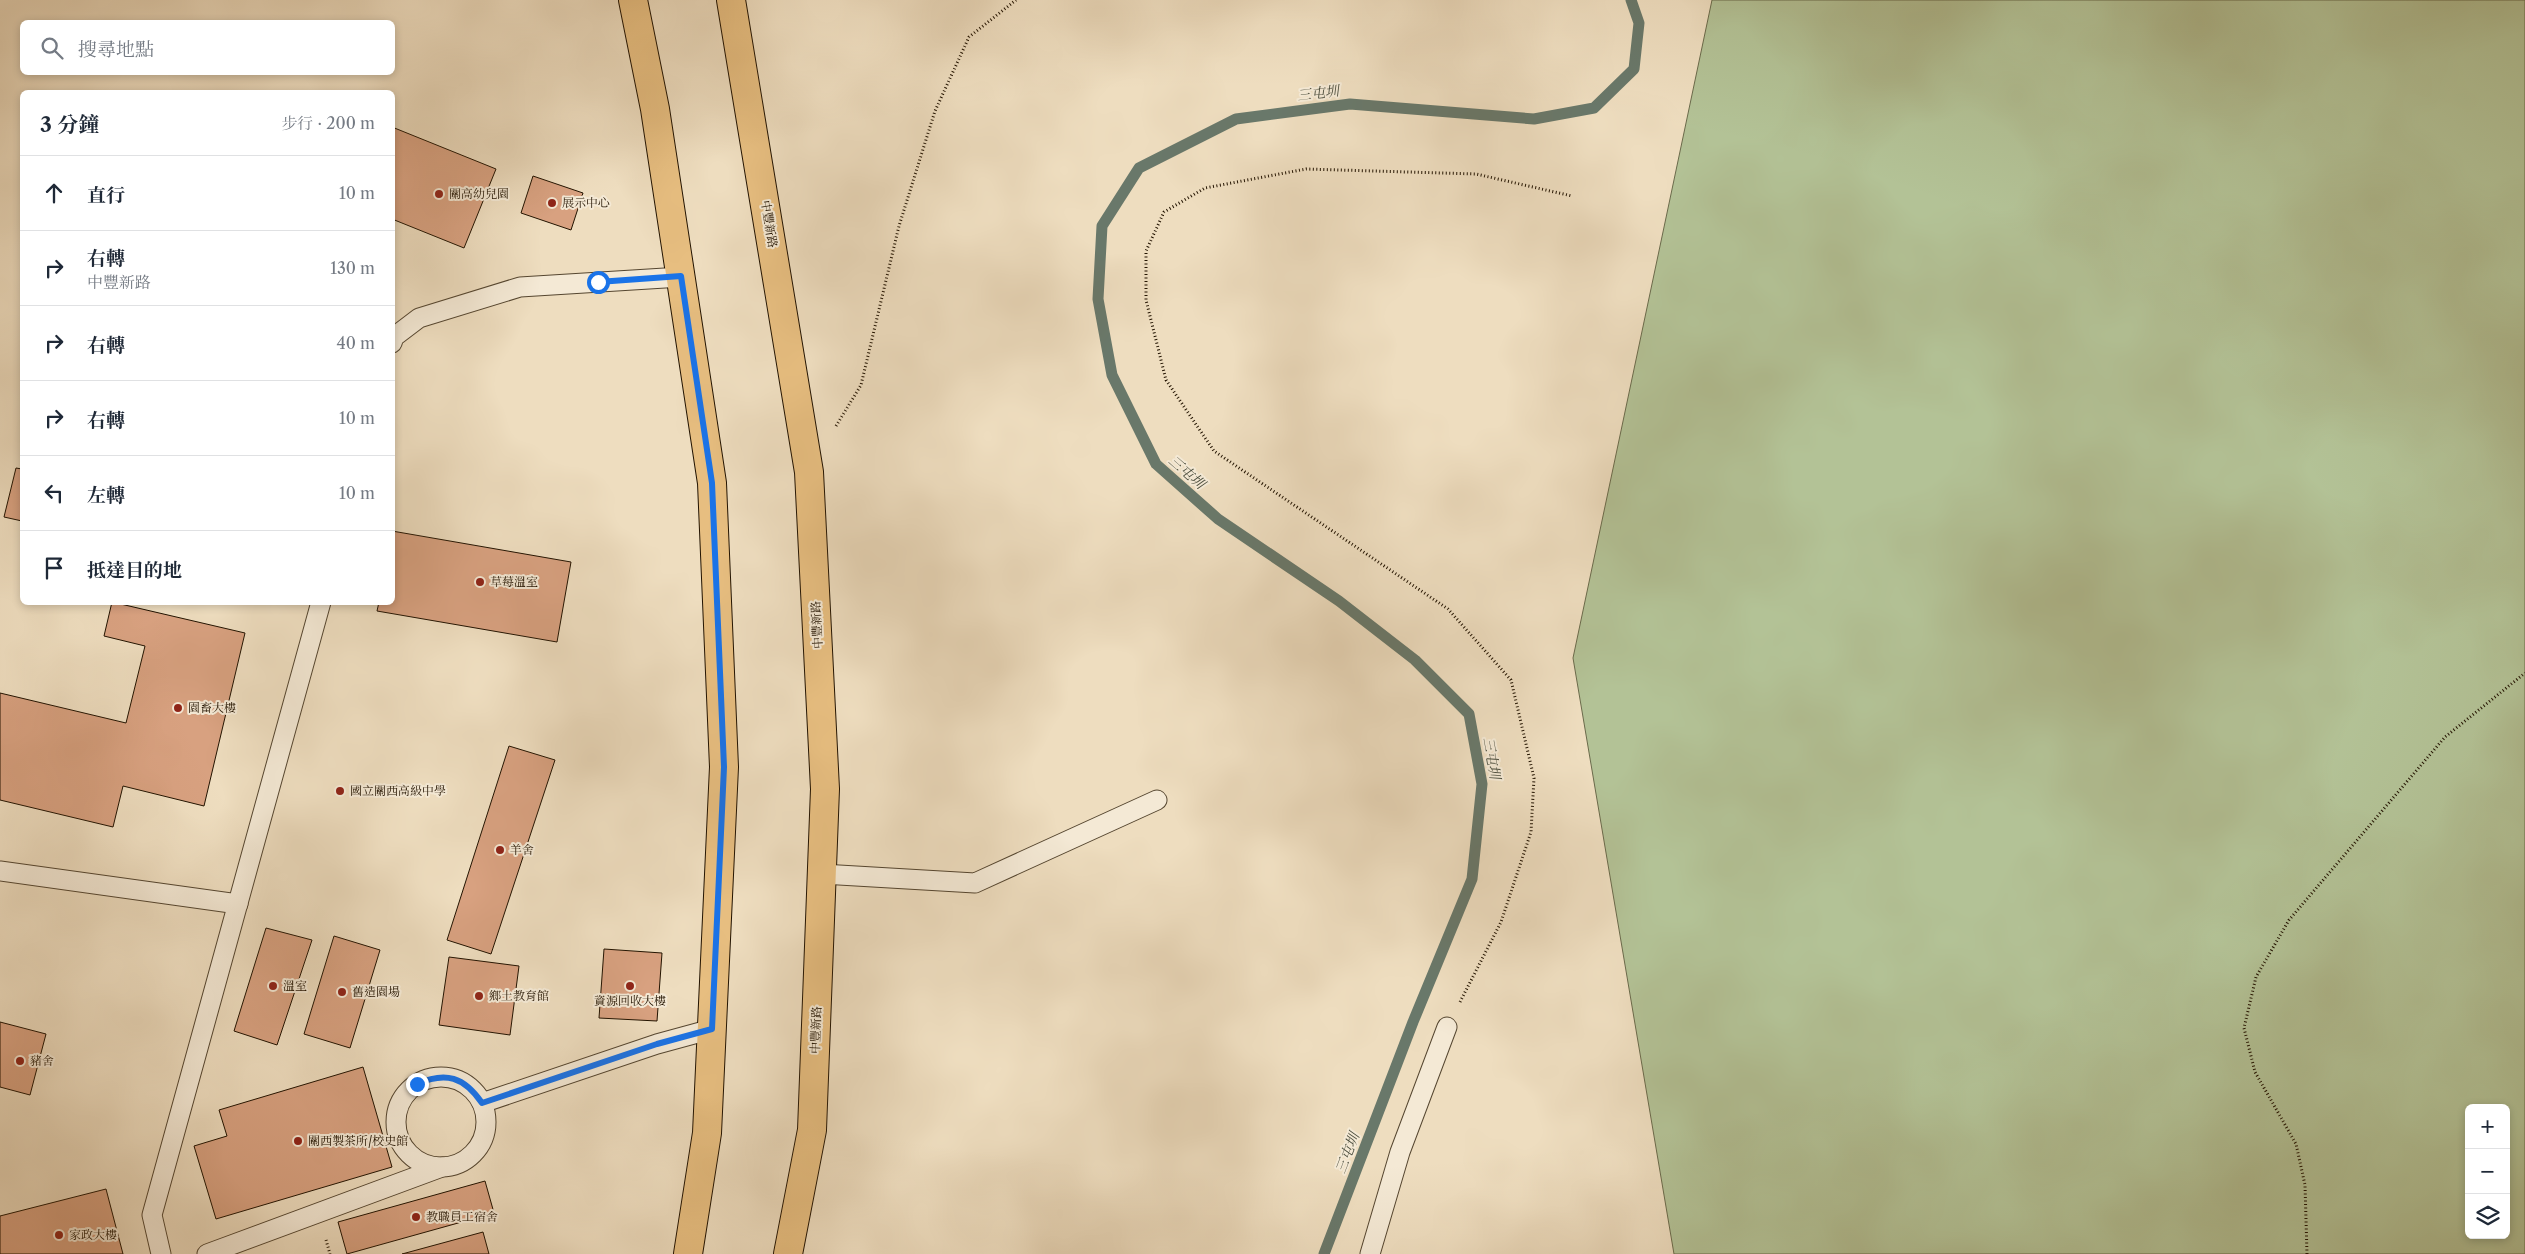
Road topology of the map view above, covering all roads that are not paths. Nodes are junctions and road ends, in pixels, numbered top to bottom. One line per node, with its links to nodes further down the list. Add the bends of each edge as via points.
1 (633, 0): 3 (main road, via 655,109)
2 (731, 0): 8 (main road, 中豐新路, via 809,472 825,789)
3 (681, 276): 4 (lane, via 520,287 418,318); 11 (main road, via 712,483 724,757)
4 (395, 336)
5 (320, 605): 9 (lane)
6 (1157, 800): 8 (lane, via 975,882)
7 (0, 871): 9 (lane)
8 (822, 874): 17 (main road, 中豐新路, via 812,1130)
9 (238, 904): 14 (lane, via 152,1215)
10 (1447, 1027): 18 (lane, via 1400,1152)
11 (712, 1029): 12 (lane, via 657,1044); 16 (main road, via 707,1133)
12 (482, 1103): 13 (lane, via 486,1117 480,1145 465,1160); 13 (lane, via 461,1081 446,1077 431,1078 417,1084 405,1095 398,1108 399,1138 417,1160 430,1166)
13 (445, 1166): 15 (lane)
14 (161, 1254)
15 (206, 1254)
16 (688, 1254)
17 (788, 1254)
18 (1370, 1254)

